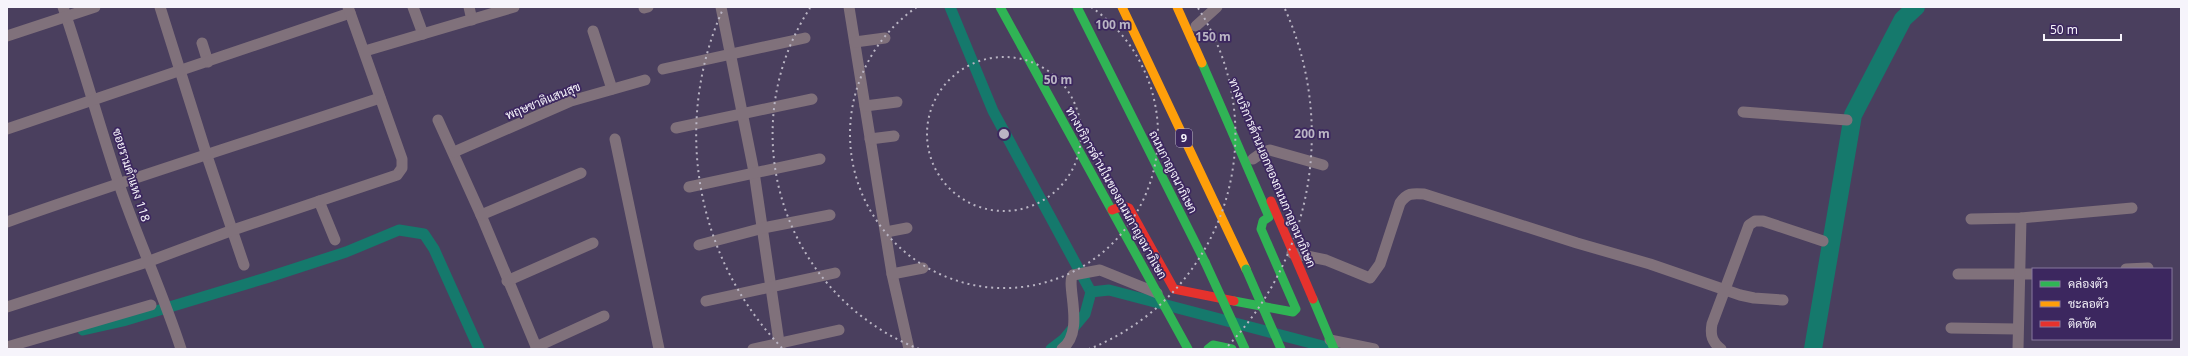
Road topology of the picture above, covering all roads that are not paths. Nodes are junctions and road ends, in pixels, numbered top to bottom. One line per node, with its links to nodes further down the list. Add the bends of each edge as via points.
1 (95, 7): 16 (street)
2 (160, 7): 31 (street)
3 (413, 7): 21 (street)
4 (469, 7): 18 (street)
5 (514, 7): 18 (street)
6 (721, 7): 28 (street)
7 (852, 7): 25 (street)
8 (1000, 7): 59 (main road, ทางบริการด้านในของถนนกาญจนาภิเษก)
9 (1073, 7): 17 (main road)
10 (1077, 7): 17 (main road, ถนนกาญจนาภิเษก)
11 (1122, 7): 108 (main road, ถนนกาญจนาภิเษก / 9, bridge)
12 (1177, 7): 62 (main road)
13 (1187, 7): 19 (main road, ทางบริการด้านนอกของถนนกาญจนาภิเษก)
14 (1217, 7): 19 (street)
15 (349, 10): 27 (street); 29 (street)
16 (64, 12): 22 (street); 36 (street, ซอยรามคำแหง 118)
17 (1081, 17): 107 (main road, ถนนกาญจนาภิเษก, bridge, via 1205,262)
18 (472, 20): 21 (street)
19 (1196, 26): 50 (main road, ทางบริการด้านนอกของถนนกาญจนาภิเษก)
20 (592, 31): 33 (street)
21 (423, 34): 27 (street)
22 (7, 36)
23 (805, 38): 28 (street)
24 (884, 38): 25 (street)
25 (855, 42): 38 (street)
26 (202, 43): 29 (street)
27 (365, 51): 34 (street)
28 (730, 54): 30 (street); 40 (street)
29 (208, 62): 31 (street)
30 (663, 68)
31 (180, 71): 36 (street); 49 (street)
32 (645, 80): 33 (street, พฤษชาติแสนสุข)
33 (612, 89): 48 (street, พฤษชาติแสนสุข, via 571,102)
34 (380, 98): 49 (street); 57 (street, via 402,159 402,168 397,175)
35 (812, 99): 40 (street)
36 (93, 101): 44 (street); 55 (street, ซอยรามคำแหง 118)
37 (897, 102): 38 (street)
38 (865, 106): 47 (street)
39 (1744, 112): 42 (street)
40 (742, 113): 43 (street); 53 (street)
41 (438, 120): 48 (street)
42 (1847, 120)
43 (676, 128)
44 (7, 129)
45 (894, 136): 47 (street)
46 (615, 139): 100 (street)
47 (870, 139): 69 (street)
48 (454, 152): 60 (street)
49 (207, 156): 55 (street); 68 (street)
50 (1253, 158): 52 (street, via 1270,150); 74 (main road, ทางบริการด้านนอกของถนนกาญจนาภิเษก)
51 (820, 159): 53 (street)
52 (1323, 165)
53 (754, 172): 56 (street); 66 (street)
54 (581, 173): 60 (street)
55 (119, 183): 65 (street); 75 (street, ซอยรามคำแหง 118)
56 (689, 187)
57 (319, 201): 68 (street); 70 (street)
58 (2132, 208): 63 (street)
59 (1112, 210): 62 (main road, via 1123,206 1129,208 1174,289 1293,312 1296,309 1262,229 1263,221); 86 (main road, ทางบริการด้านในของถนนกาญจนาภิเษก)
60 (481, 215): 83 (street)
61 (830, 215): 66 (street)
62 (1269, 217): 95 (main road)
63 (2021, 218): 64 (street); 81 (street)
64 (1971, 219)
65 (7, 222)
66 (763, 228): 73 (street); 84 (street)
67 (907, 228): 69 (street)
68 (233, 230): 75 (street); 76 (street)
69 (886, 232): 79 (street)
70 (335, 240)
71 (1823, 241): 85 (street, via 1763,221 1752,222 1746,231)
72 (593, 243): 83 (street)
73 (699, 245)
74 (1292, 253): 85 (street, via 1326,260 1370,278 1380,264 1405,195 1424,194 1650,264); 95 (main road, ทางบริการด้านนอกของถนนกาญจนาภิเษก)
75 (147, 262): 90 (street); 99 (street, ซอยรามคำแหง 118, via 166,304)
76 (244, 265)
77 (923, 268): 79 (street)
78 (835, 273): 84 (street)
79 (892, 274): 102 (street)
80 (1958, 274): 81 (street)
81 (2020, 274): 82 (street); 93 (street)
82 (2032, 274)
83 (507, 281): 98 (street)
84 (771, 286): 88 (street); 96 (street)
85 (1724, 290): 87 (street, via 1754,298); 110 (street, via 1711,331 1715,344)
86 (1158, 294): 103 (street, via 1100,270 1072,276 1072,334); 104 (main road, ทางบริการด้านในของถนนกาญจนาภิเษก)
87 (1783, 300)
88 (706, 301)
89 (150, 305): 97 (street)
90 (7, 307)
91 (604, 316): 98 (street)
92 (1951, 328): 93 (street)
93 (2017, 329): 111 (street)
94 (839, 330): 96 (street)
95 (1328, 344): 109 (street)
96 (780, 346): 101 (street)
97 (7, 347)
98 (536, 348)
99 (181, 349)
100 (659, 349)
101 (753, 349)
102 (909, 349)
103 (1062, 349)
104 (1188, 349)
105 (1208, 349): 106 (main road, via 1213,345)
106 (1232, 349)
107 (1245, 349)
108 (1281, 349)
109 (1374, 349)
110 (1721, 349)
111 (2018, 349)

